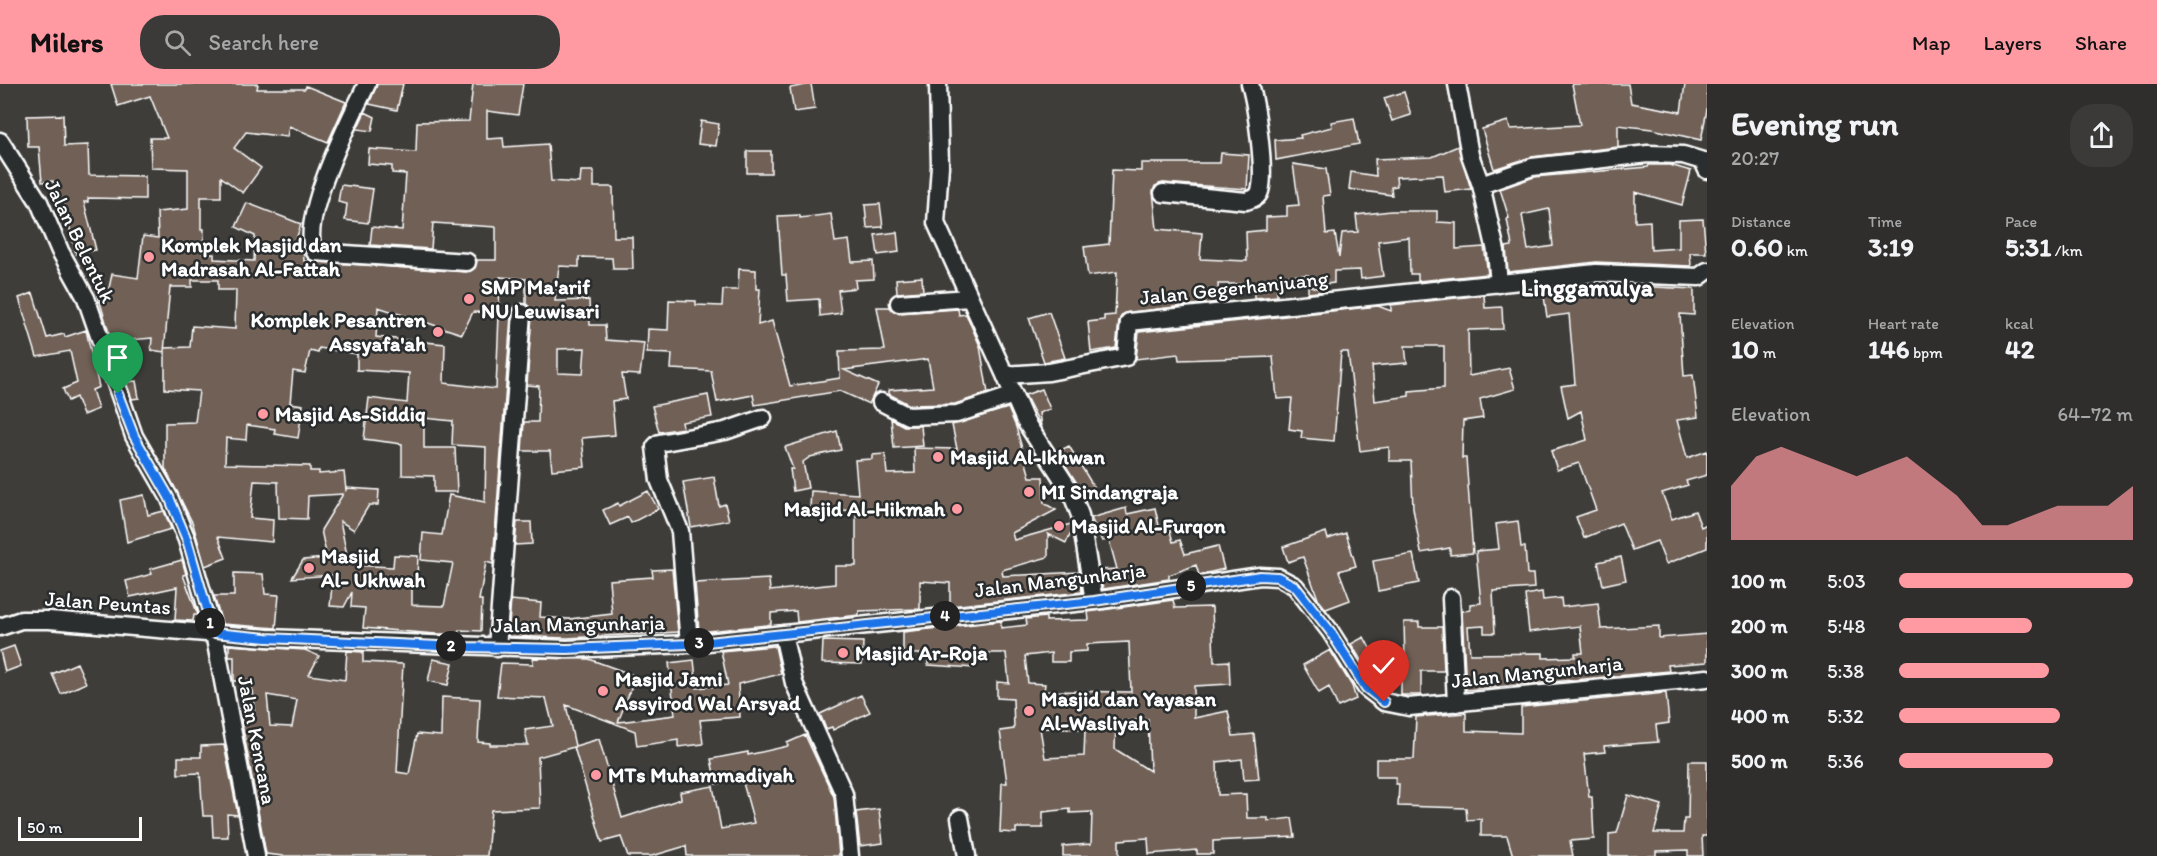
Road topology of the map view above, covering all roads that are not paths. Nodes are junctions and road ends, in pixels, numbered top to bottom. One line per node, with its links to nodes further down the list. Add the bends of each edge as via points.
1 (367, 84): 9 (street, via 316,205 311,246 315,252)
2 (938, 84): 12 (street, via 940,166 936,223)
3 (1250, 84): 8 (street, via 1261,172 1256,198 1246,201)
4 (1457, 84): 7 (street, via 1470,155)
5 (0, 141): 22 (street, Jalan Belentuk, via 39,202 86,298 134,436 169,497 187,540)
6 (1707, 170): 7 (street, via 1703,162 1683,155 1648,154 1532,167)
7 (1480, 185): 11 (street, via 1496,251)
8 (1163, 193)
9 (467, 262)
10 (1707, 271): 11 (street, Jalan Gegerhanjuang, via 1699,277 1596,273)
11 (1499, 284): 15 (street, Jalan Gegerhanjuang, via 1129,322 1126,357 1049,372)
12 (969, 298): 13 (street); 15 (street)
13 (899, 303)
14 (522, 313): 25 (street)
15 (1005, 375): 16 (street)
16 (1014, 395): 17 (street, via 957,414 908,416); 20 (street, via 1025,421 1071,492 1080,515)
17 (881, 402)
18 (764, 418): 24 (street, via 655,447 659,480 680,531)
19 (1451, 598): 27 (street)
20 (1094, 601): 23 (street, Jalan Mangunharja); 27 (street, Jalan Mangunharja, via 1260,576 1278,577 1295,586 1330,631 1366,688 1384,702 1408,707)
21 (0, 627): 22 (street, Jalan Peuntas, via 21,620 49,620)
22 (214, 633): 25 (street, Jalan Mangunharja); 29 (street, Jalan Kencana)
23 (783, 634): 24 (street, Jalan Mangunharja); 30 (street, via 794,683 844,794)
24 (689, 644): 25 (street, Jalan Mangunharja)
25 (497, 648)
26 (1707, 678): 27 (street, Jalan Mangunharja)
27 (1456, 703)
28 (960, 818): 31 (street)
29 (256, 856)
30 (850, 856)
31 (967, 856)

